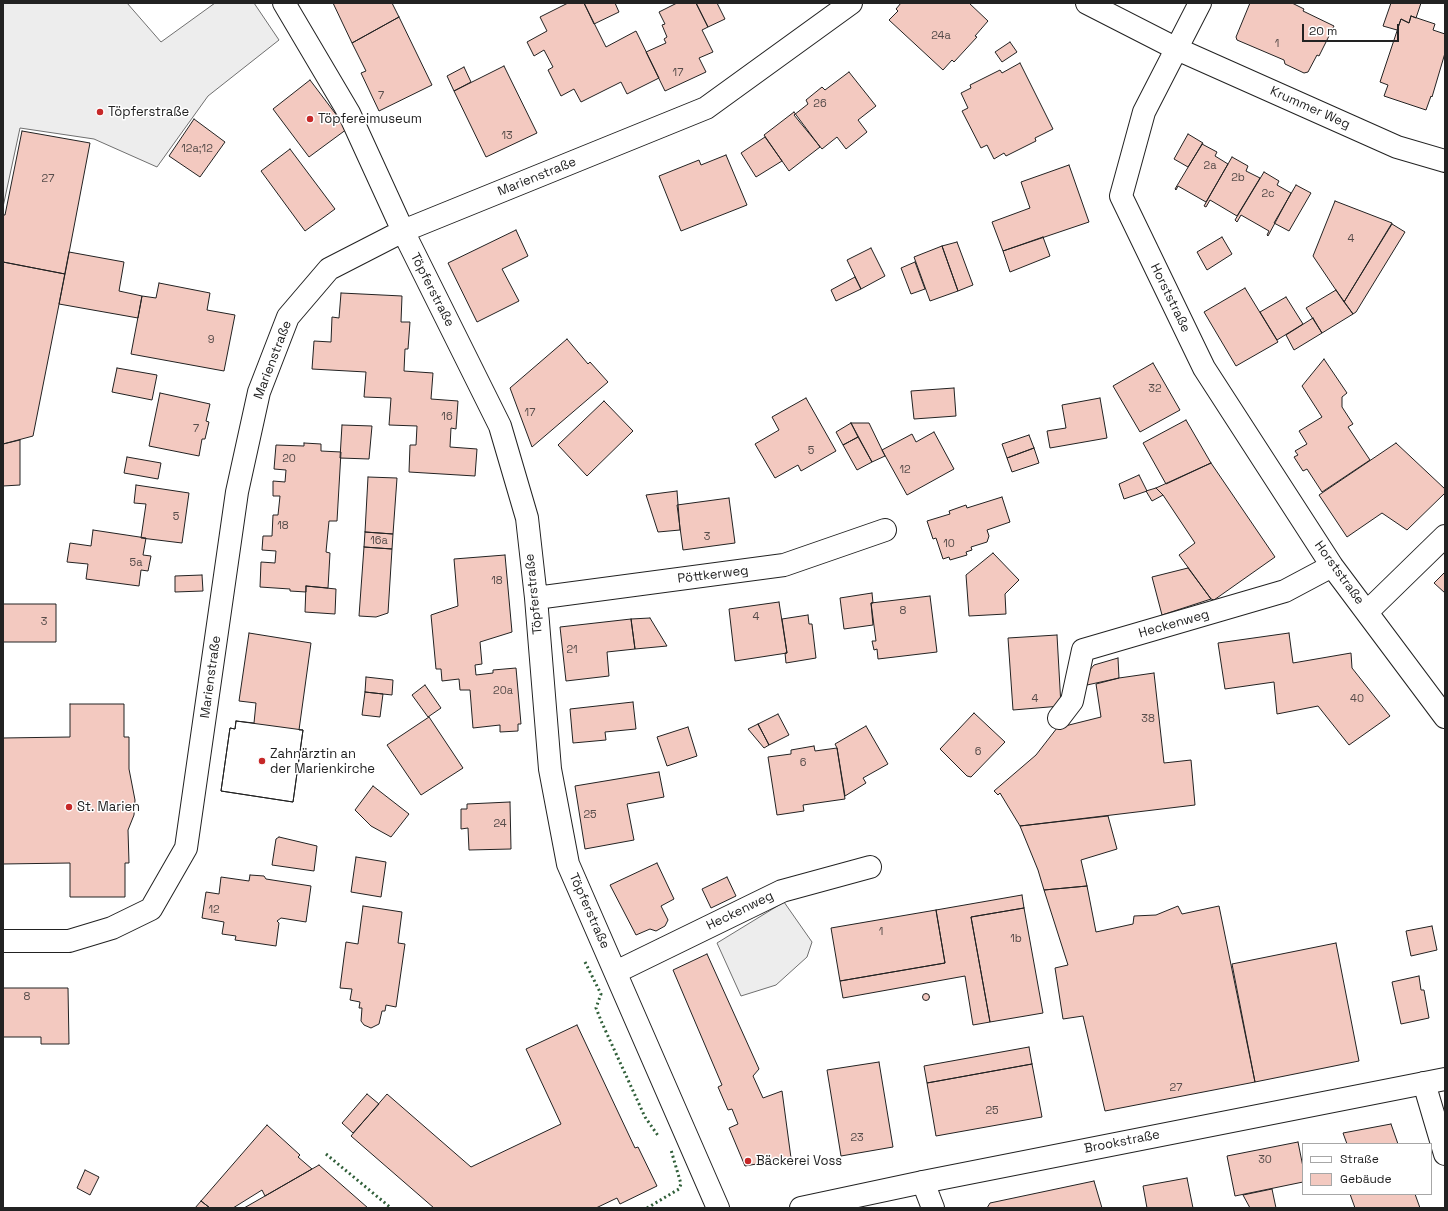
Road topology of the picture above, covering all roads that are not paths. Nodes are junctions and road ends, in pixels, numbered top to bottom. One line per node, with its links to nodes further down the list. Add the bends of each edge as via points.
1 (284, 3): 7 (street, Töpferstraße, via 348,113)
2 (851, 3): 7 (street, Marienstraße, via 706,108)
3 (1087, 3): 5 (street)
4 (1200, 3): 5 (street, Horststraße)
5 (1177, 49): 6 (street, Krummer Weg, via 1397,148); 10 (street, Horststraße, via 1144,112 1121,196 1204,368)
6 (1445, 161)
7 (403, 231): 11 (street, Töpferstraße, via 500,426 527,518); 16 (street, Marienstraße, via 329,269 288,317 259,392 237,492 186,848 151,909 112,928 69,941)
8 (885, 530): 11 (street, Pöttkerweg, via 784,565)
9 (1445, 536): 12 (street, Horststraße)
10 (1332, 566): 12 (street, Horststraße); 13 (street, Heckenweg, via 1284,591 1083,650 1072,701)
11 (536, 598): 17 (street, Töpferstraße, via 550,769 568,864)
12 (1367, 612): 14 (street, Horststraße)
13 (1059, 718)
14 (1445, 718)
15 (870, 867): 17 (street, Heckenweg, via 782,891)
16 (3, 941)
17 (616, 972): 22 (street, Töpferstraße)
18 (1445, 1079): 19 (street, Brookstraße)
19 (1424, 1083): 20 (street); 21 (street, Brookstraße)
20 (1445, 1154)
21 (924, 1182): 23 (street, Brookstraße); 24 (street)
22 (718, 1208)
23 (800, 1208)
24 (934, 1208)

